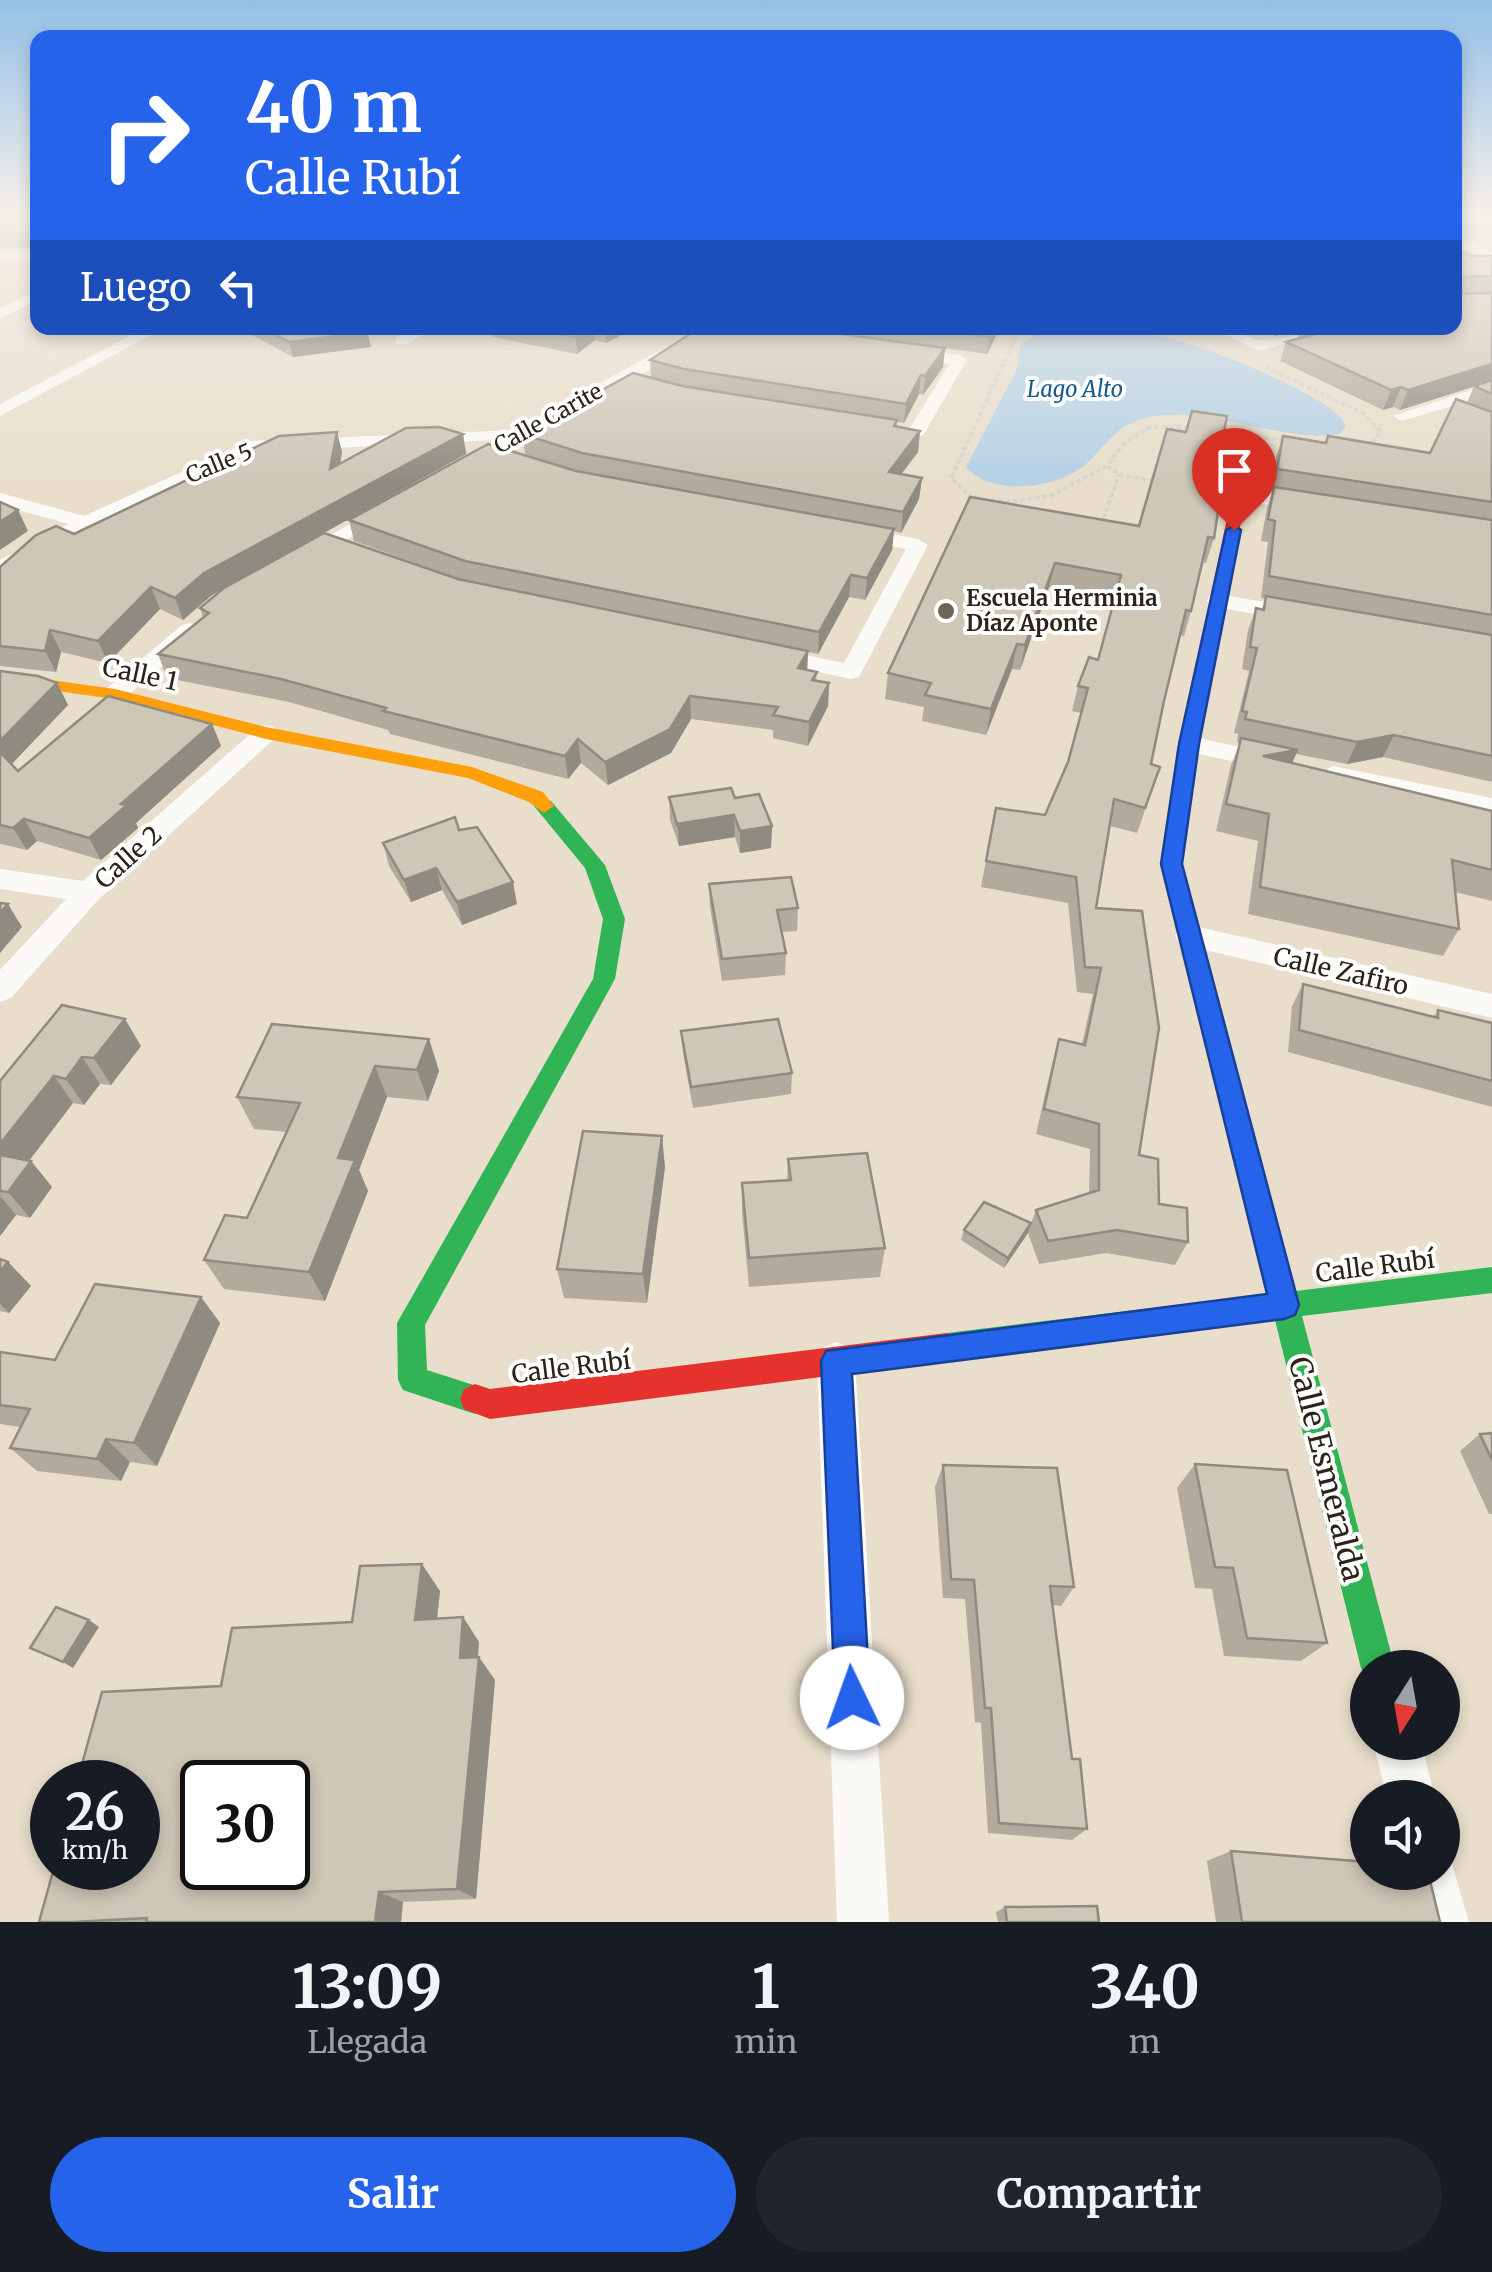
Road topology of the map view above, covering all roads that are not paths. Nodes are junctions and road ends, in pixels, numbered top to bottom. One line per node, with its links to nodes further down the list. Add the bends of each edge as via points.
1 (143, 335): 12 (street)
2 (413, 335): 6 (street)
3 (709, 335): 8 (street, Calle Carite)
4 (1236, 335): 5 (street, via 1259,346)
5 (1305, 335)
6 (402, 341)
7 (880, 350): 15 (street, via 959,360 915,434)
8 (618, 380): 9 (street); 16 (street, Calle Carite)
9 (650, 388)
10 (1492, 388): 11 (street)
11 (1440, 405): 13 (street); 14 (street)
12 (0, 410)
13 (1402, 416)
14 (1474, 420)
15 (857, 425)
16 (519, 434): 17 (street, Calle Carite); 25 (street, Calle 5, via 250,447)
17 (486, 452): 18 (street); 20 (street, Calle Carite)
18 (523, 464)
19 (1245, 466): 21 (street)
20 (438, 479)
21 (1241, 495): 24 (street); 31 (street)
22 (406, 498): 27 (street)
23 (0, 499): 25 (street)
24 (1338, 510)
25 (86, 523): 29 (street, Calle 5)
26 (843, 531): 34 (street, via 918,545 851,672)
27 (327, 543): 28 (street); 30 (street)
28 (361, 555)
29 (0, 568)
30 (282, 569)
31 (1218, 600): 33 (street); 38 (street)
32 (209, 614): 36 (street)
33 (1316, 618)
34 (735, 648)
35 (0, 678): 36 (street, Calle 1)
36 (115, 694): 37 (street, Calle 1)
37 (266, 733): 41 (street, Calle 2); 47 (street, Calle Rubí, via 472,773 536,797 595,865 614,920 604,979 411,1323 413,1380 490,1404)
38 (1189, 744): 39 (street); 42 (street, Calle Esmeralda, via 1172,864)
39 (1492, 807)
40 (0, 879): 41 (street)
41 (89, 892): 43 (street, Calle 2)
42 (1190, 936): 44 (street, Calle Zafiro); 46 (street, Calle Esmeralda)
43 (0, 990)
44 (1492, 1006)
45 (1492, 1280): 46 (street, Calle Rubí)
46 (1284, 1305): 47 (street, Calle Rubí); 48 (street, Calle Esmeralda)
47 (836, 1361): 50 (street)
48 (1373, 1650)
49 (1435, 1890): 51 (street)
50 (863, 1922)
51 (1444, 1922)

